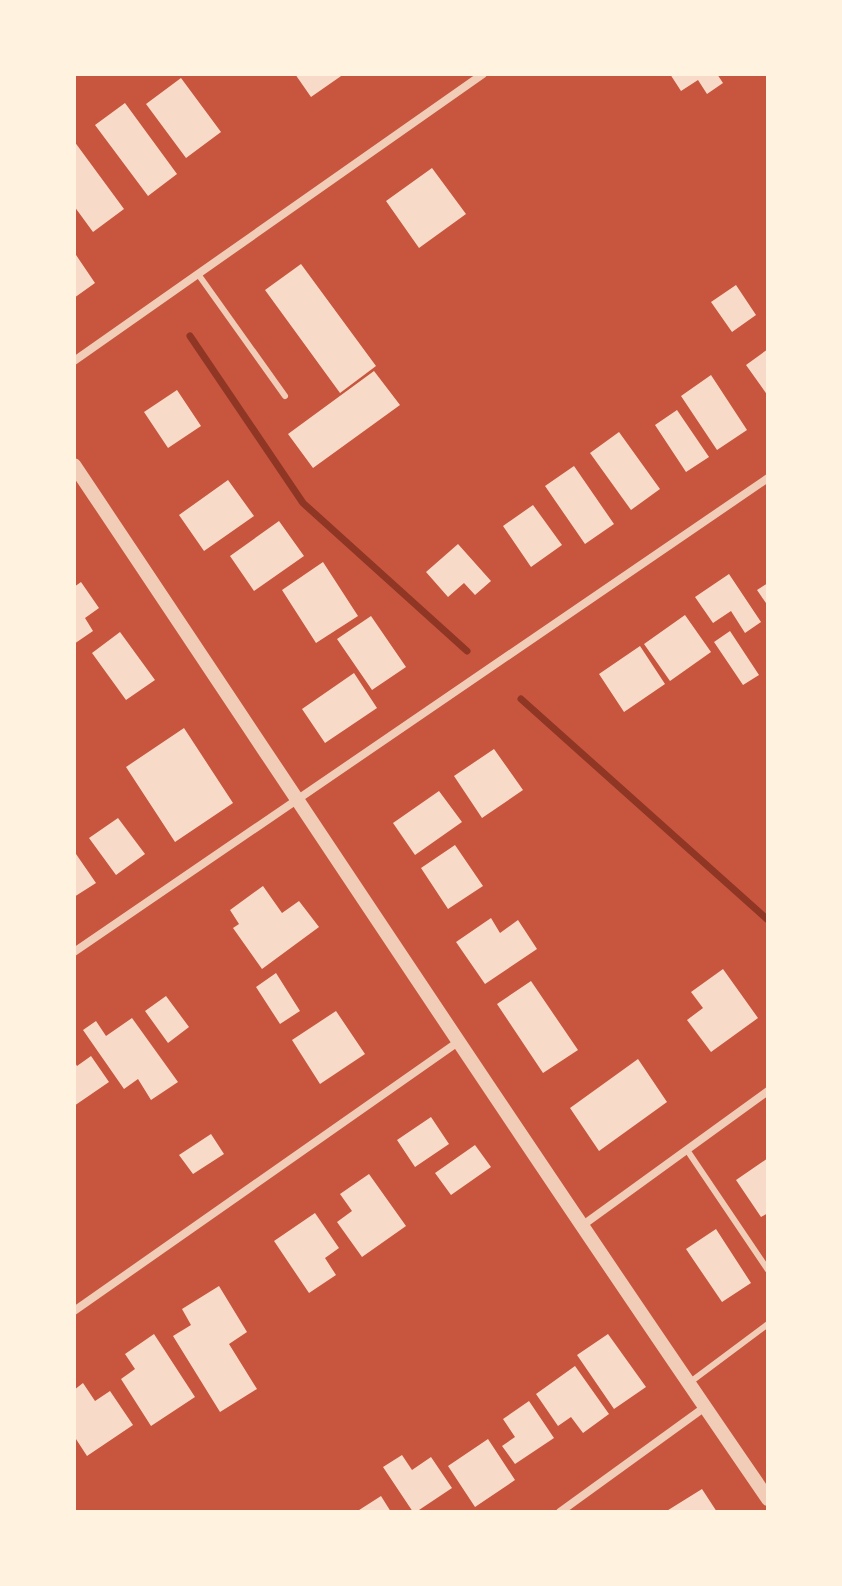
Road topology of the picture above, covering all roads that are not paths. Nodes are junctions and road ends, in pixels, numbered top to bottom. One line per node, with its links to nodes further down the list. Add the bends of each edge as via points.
1 (483, 74): 2 (street)
2 (198, 274): 3 (street); 4 (lane)
3 (74, 361)
4 (285, 396)
5 (74, 465): 7 (street)
6 (768, 478): 7 (street)
7 (298, 799): 8 (street); 9 (street)
8 (74, 952)
9 (458, 1042): 12 (street); 14 (street)
10 (768, 1091): 11 (street)
11 (687, 1150): 12 (street); 13 (lane)
12 (583, 1225): 16 (street)
13 (768, 1270)
14 (74, 1311)
15 (768, 1324): 16 (lane)
16 (689, 1383): 17 (street)
17 (705, 1407): 18 (street); 19 (street)
18 (768, 1499)
19 (560, 1512)

